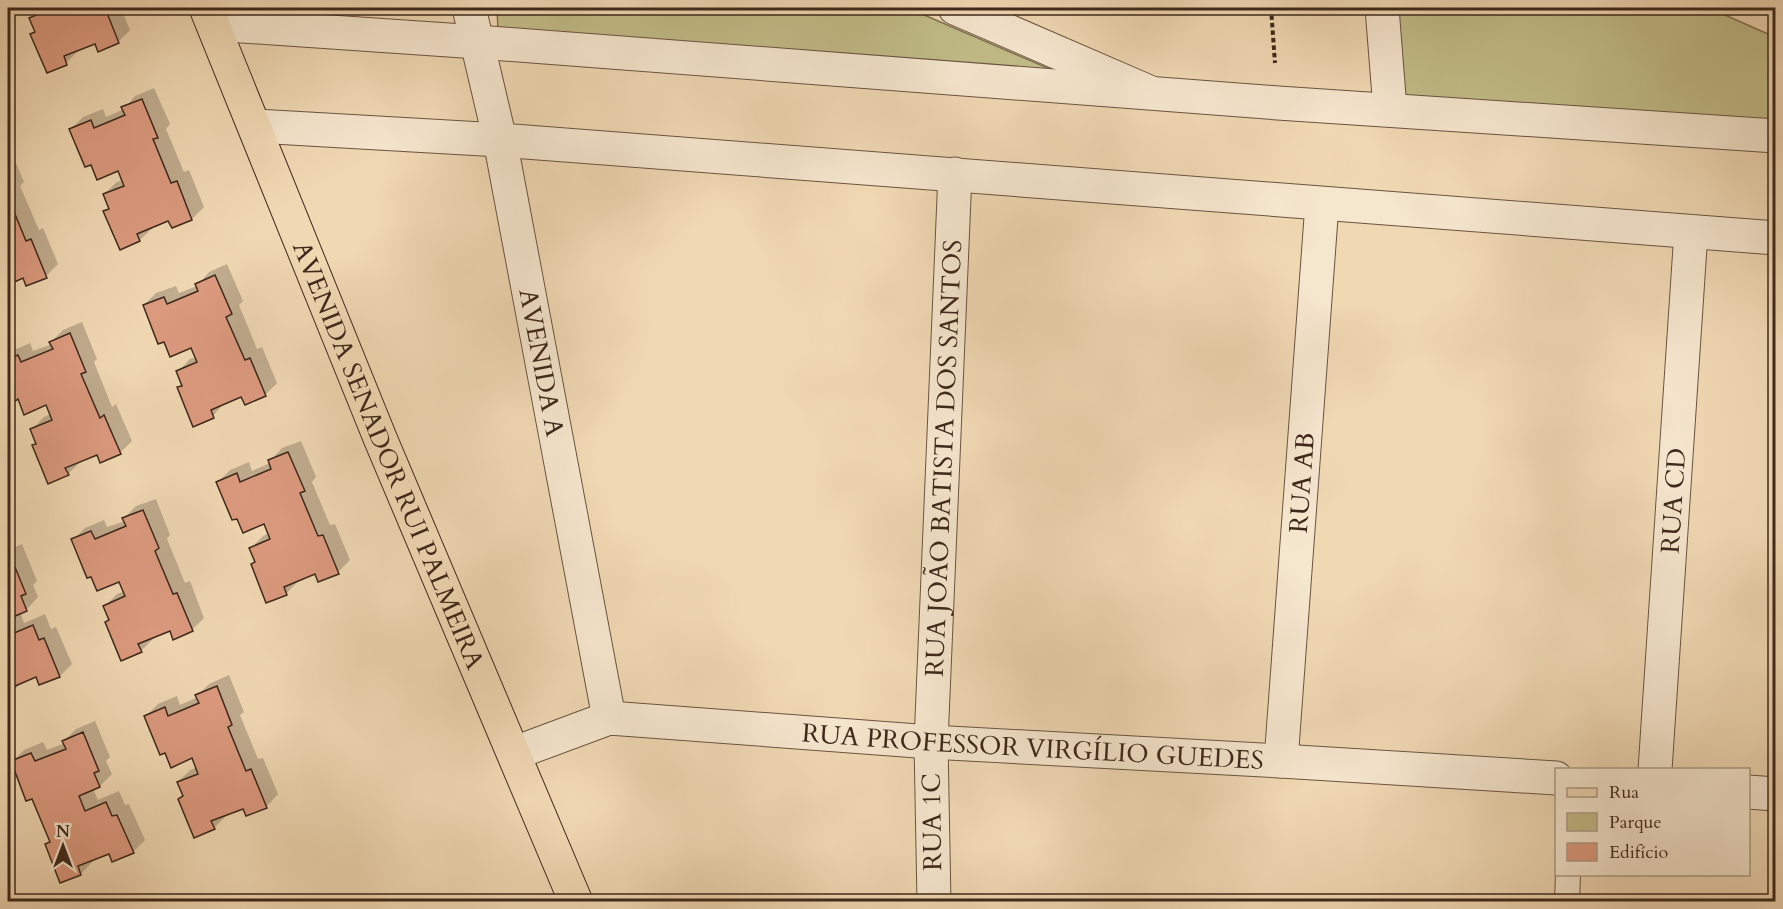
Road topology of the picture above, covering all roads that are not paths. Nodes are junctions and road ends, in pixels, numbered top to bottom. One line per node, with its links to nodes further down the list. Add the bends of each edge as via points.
1 (469, 8): 5 (street, AVENIDA A)
2 (955, 8): 6 (street)
3 (1382, 8): 7 (street)
4 (210, 16): 5 (street); 8 (main road, AVENIDA SENADOR RUI PALMEIRA)
5 (478, 42): 6 (street); 10 (street, AVENIDA A)
6 (1152, 93): 7 (street)
7 (1390, 109): 9 (street)
8 (256, 126): 10 (street); 17 (main road, AVENIDA SENADOR RUI PALMEIRA, via 380,438)
9 (1776, 136)
10 (500, 140): 11 (street); 15 (street, AVENIDA A)
11 (956, 174): 12 (street); 16 (street, RUA JOÃO BATISTA DOS SANTOS)
12 (1322, 204): 13 (street); 18 (street, RUA AB)
13 (1691, 232): 14 (street); 19 (street, RUA CD)
14 (1776, 238)
15 (609, 718): 16 (street, RUA PROFESSOR VIRGÍLIO GUEDES); 17 (street, RUA PROFESSOR VIRGÍLIO GUEDES)
16 (931, 742): 18 (street, RUA PROFESSOR VIRGÍLIO GUEDES); 25 (street, RUA 1C)
17 (515, 753): 24 (main road, AVENIDA SENADOR RUI PALMEIRA)
18 (1281, 761): 20 (street, RUA PROFESSOR VIRGÍLIO GUEDES)
19 (1655, 768)
20 (1555, 778)
21 (1750, 792): 22 (street)
22 (1776, 794)
23 (1568, 876): 26 (lane)
24 (576, 902)
25 (934, 902)
26 (1567, 902)

